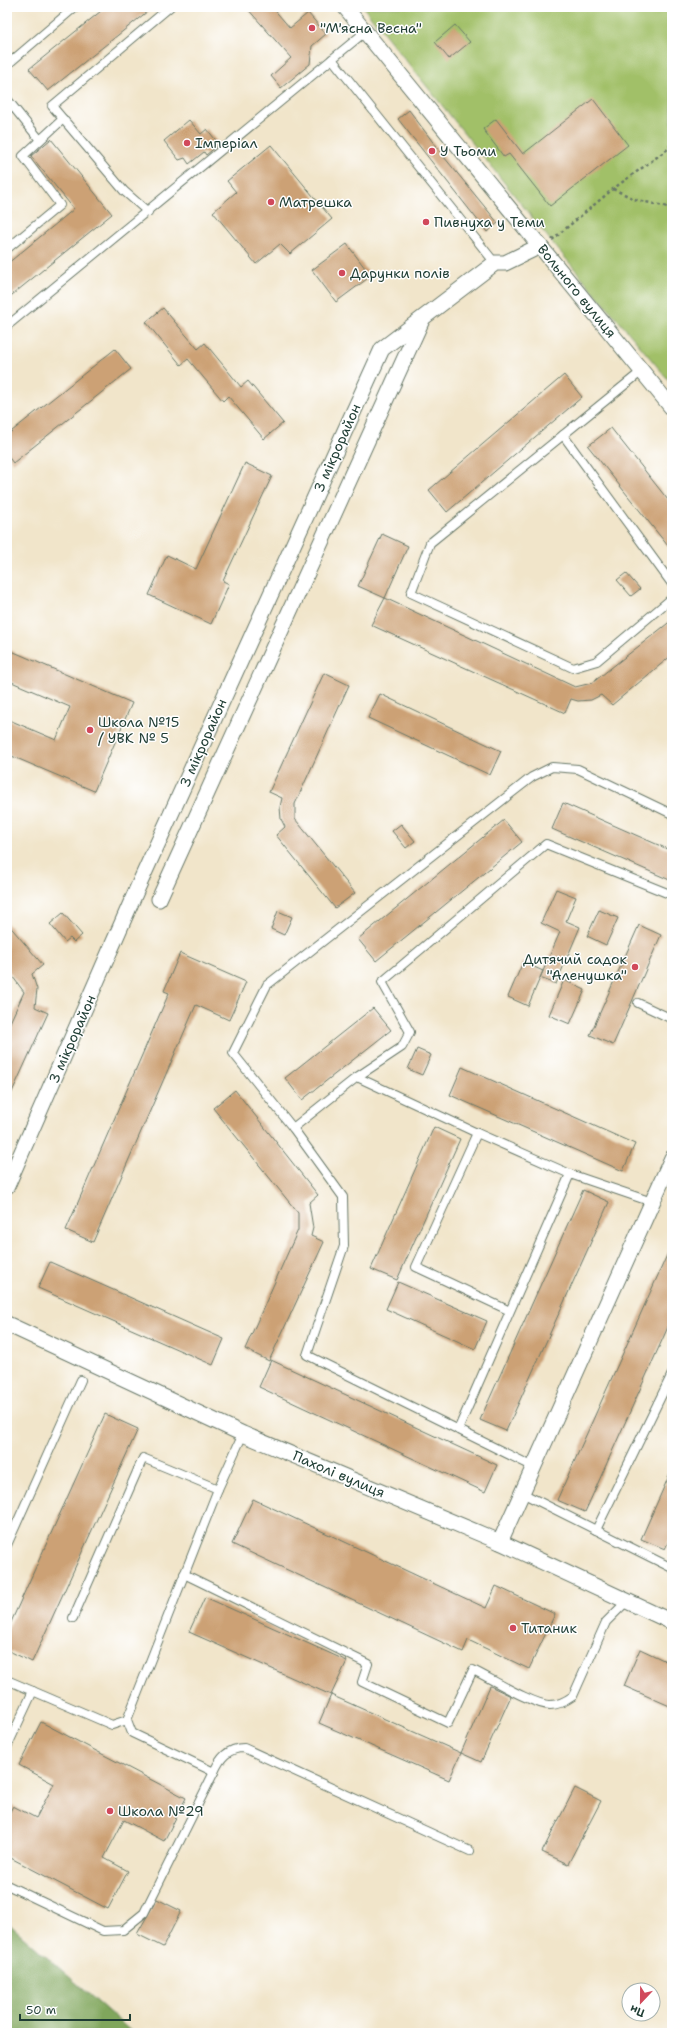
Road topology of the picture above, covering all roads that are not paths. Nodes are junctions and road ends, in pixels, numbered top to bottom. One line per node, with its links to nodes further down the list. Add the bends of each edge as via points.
1 (75, 7): 6 (lane)
2 (170, 7): 8 (lane, via 52,106)
3 (345, 7): 4 (street, Вольного вулиця)
4 (365, 32): 5 (lane); 11 (street, Вольного вулиця)
5 (332, 59): 10 (lane); 13 (lane)
6 (7, 65)
7 (7, 99): 9 (lane)
8 (64, 119): 9 (lane); 10 (lane, via 124,191)
9 (40, 140): 12 (lane, via 23,156 60,205)
10 (148, 212): 15 (lane)
11 (546, 243): 13 (street, 3 мікрорайон, via 505,263); 16 (street, Вольного вулиця)
12 (7, 249)
13 (495, 263): 14 (street, 3 мікрорайон)
14 (423, 317): 23 (street, 3 мікрорайон); 31 (street, 3 мікрорайон, via 382,349 137,889)
15 (7, 326)
16 (642, 371): 17 (street, Вольного вулиця); 18 (lane)
17 (672, 408)
18 (563, 436): 19 (lane); 20 (lane, via 430,543 411,593 572,668 597,661)
19 (672, 584)
20 (672, 598)
21 (672, 814): 27 (lane, via 578,769 552,767 532,777 267,985 233,1053)
22 (672, 895): 26 (lane, via 546,844 382,982 410,1032 402,1047)
23 (159, 899)
24 (638, 1003): 25 (lane)
25 (672, 1019)
26 (357, 1077): 27 (lane); 28 (lane)
27 (293, 1128): 37 (lane, via 343,1197 344,1246 307,1356)
28 (477, 1133): 30 (lane); 33 (lane, via 416,1267)
29 (672, 1158): 32 (street)
30 (570, 1174): 32 (lane); 33 (lane)
31 (7, 1186)
32 (652, 1202): 39 (street)
33 (510, 1311): 37 (lane)
34 (7, 1324): 38 (street, Пахолі вулиця)
35 (672, 1374): 42 (lane)
36 (80, 1380): 44 (lane)
37 (458, 1430): 39 (lane)
38 (243, 1434): 40 (lane); 43 (street, Пахолі вулиця)
39 (534, 1467): 41 (street)
40 (218, 1489): 46 (lane); 48 (lane, via 143,1458)
41 (522, 1493): 42 (lane); 43 (street)
42 (596, 1530): 45 (lane)
43 (500, 1542): 47 (street, Пахолі вулиця)
44 (7, 1545)
45 (672, 1568)
46 (184, 1574): 47 (lane, via 368,1664 362,1682 448,1723 473,1670 537,1702 550,1705 562,1703 573,1696 606,1622); 52 (lane)
47 (627, 1601): 49 (street, Пахолі вулиця)
48 (73, 1618)
49 (672, 1622)
50 (7, 1680): 51 (lane)
51 (33, 1691): 52 (lane, via 112,1725); 53 (lane)
52 (127, 1720): 54 (lane, via 132,1733)
53 (7, 1747)
54 (214, 1772): 55 (lane, via 220,1759 236,1748 244,1748); 56 (lane, via 144,1913 123,1930 103,1931)
55 (470, 1850)
56 (7, 1885)

